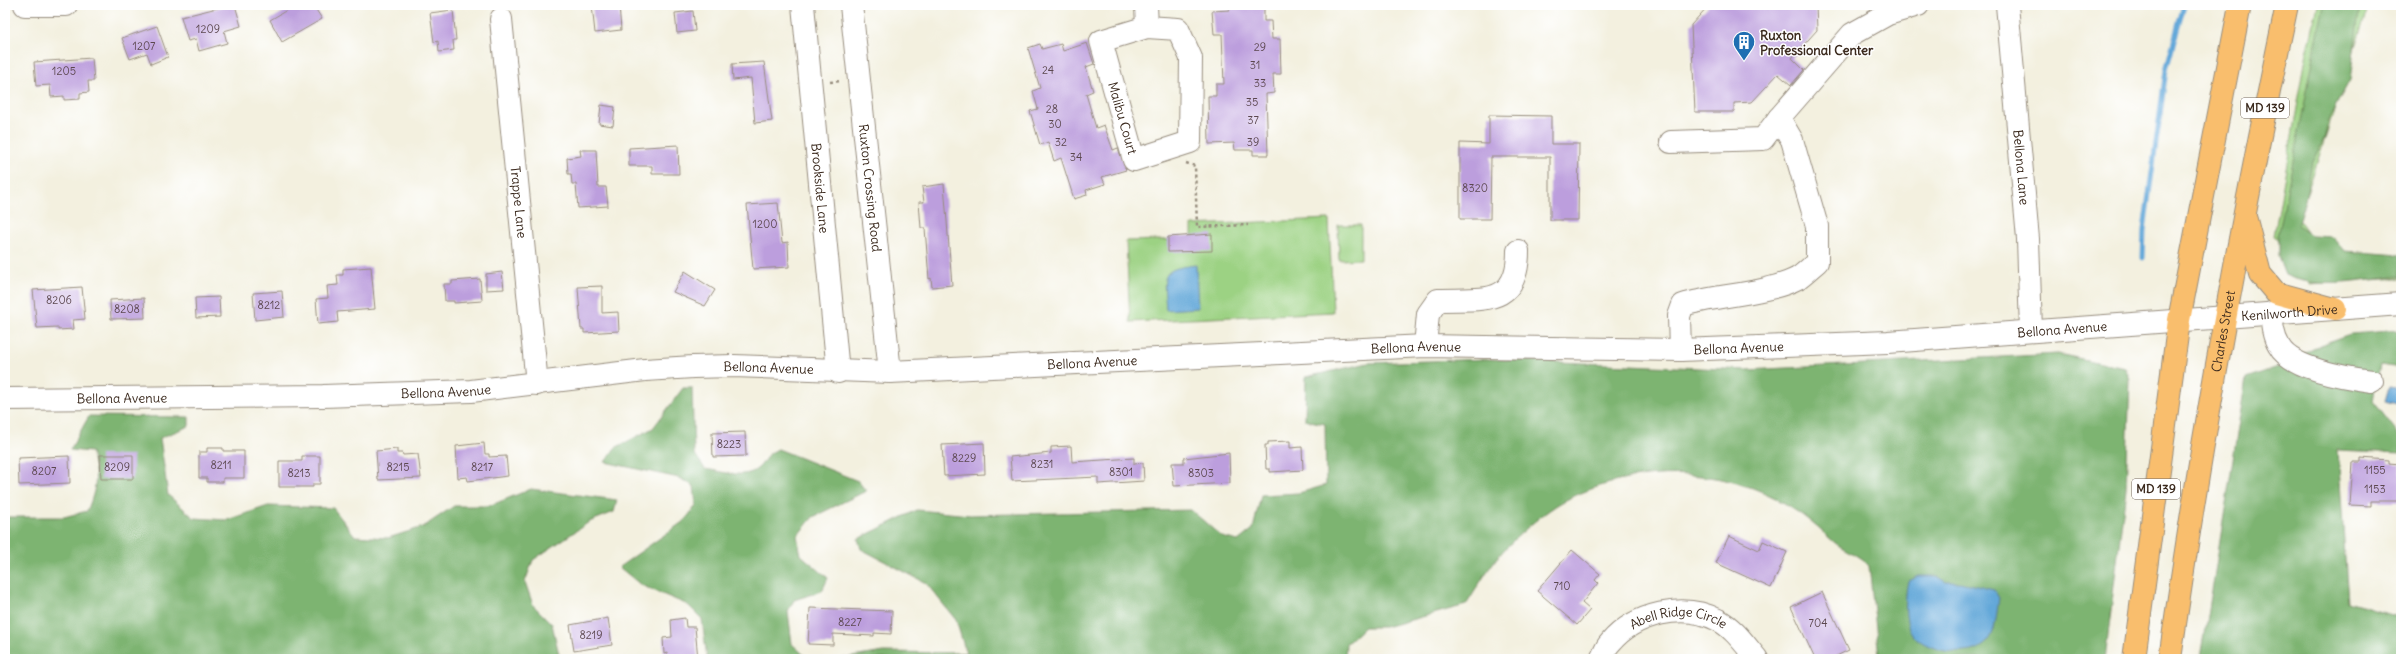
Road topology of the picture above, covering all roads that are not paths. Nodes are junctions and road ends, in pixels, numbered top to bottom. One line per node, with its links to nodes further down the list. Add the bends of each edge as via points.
1 (25, 5): 2 (street)
2 (66, 5)
3 (803, 5): 24 (street, Brookside Lane)
4 (851, 5): 25 (street, Ruxton Crossing Road)
5 (1146, 5): 11 (street)
6 (1918, 5): 12 (street, via 1888,14 1852,34)
7 (2240, 5): 20 (main road, MD 139)
8 (2286, 5): 14 (main road, Charles Street / MD 139)
9 (2005, 7): 21 (street, Bellona Lane, via 2028,240)
10 (501, 20): 27 (street, Trappe Lane)
11 (1147, 27): 11 (street, Malibu Court, via 1178,29 1191,58 1190,142 1134,160 1101,41)
12 (1779, 118): 13 (street, via 1763,139); 23 (street, via 1792,140 1817,226 1816,262 1798,278 1683,305 1679,316)
13 (1671, 142)
14 (2244, 211): 17 (main road, via 2256,264 2267,284 2276,293); 19 (main road, Charles Street / MD 139)
15 (1518, 251): 22 (street, via 1518,268 1512,286 1495,297 1438,300 1428,314)
16 (2401, 304): 17 (street, Kenilworth Drive)
17 (2335, 309): 18 (street, Kenilworth Drive)
18 (2271, 313): 19 (street, Kenilworth Drive); 26 (street, via 2274,335 2279,348 2286,355 2332,375)
19 (2224, 316): 20 (street, Kenilworth Drive); 32 (main road, Charles Street / MD 139)
20 (2179, 320): 21 (street, Bellona Avenue); 31 (main road, MD 139)
21 (2031, 330): 23 (street, Bellona Avenue, via 1888,342)
22 (1425, 346): 23 (street, Bellona Avenue); 25 (street, Bellona Avenue)
23 (1680, 350)
24 (838, 372): 25 (street, Bellona Avenue); 27 (street, Bellona Avenue, via 734,366 693,367 646,370)
25 (890, 372)
26 (2372, 381)
27 (537, 384): 28 (street, Bellona Avenue, via 471,391 324,396)
28 (5, 399)
29 (1601, 659): 30 (street, Abell Ridge Circle, via 1610,643 1636,622 1659,613 1684,612 1703,614 1719,621)
30 (1757, 659)
31 (2134, 659)
32 (2170, 659)

